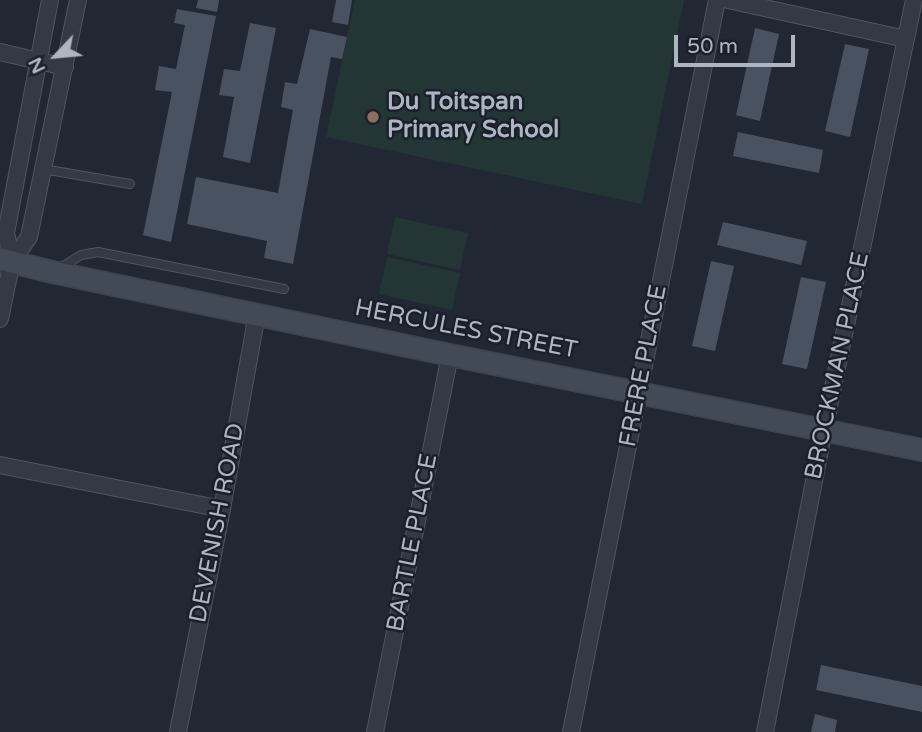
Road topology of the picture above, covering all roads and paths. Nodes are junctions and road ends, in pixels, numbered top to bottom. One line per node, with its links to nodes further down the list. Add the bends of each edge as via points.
1 (50, 0): 8 (street)
2 (78, 0): 9 (street)
3 (718, 0): 18 (street, FRERE PLACE)
4 (728, 0): 6 (street)
5 (914, 0): 6 (street, BROCKMAN PLACE)
6 (906, 39): 19 (street, BROCKMAN PLACE)
7 (0, 52): 8 (street)
8 (38, 60): 9 (street); 12 (street, via 6,233)
9 (65, 67): 10 (street)
10 (43, 169): 11 (lane); 12 (street, via 29,237)
11 (130, 184)
12 (6, 260): 13 (street, HERCULES STREET); 16 (street)
13 (52, 272): 14 (lane, via 81,255 98,252); 15 (street, HERCULES STREET)
14 (284, 289)
15 (257, 314): 17 (street, HERCULES STREET); 22 (street, DEVENISH ROAD)
16 (0, 319)
17 (450, 355): 18 (street, HERCULES STREET); 24 (street, BARTLE PLACE)
18 (639, 392): 19 (street, HERCULES STREET); 25 (street, FRERE PLACE)
19 (824, 429): 20 (street, HERCULES STREET); 26 (street, BROCKMAN PLACE)
20 (922, 450)
21 (0, 465): 22 (street)
22 (222, 509): 23 (street, DEVENISH ROAD)
23 (177, 732)
24 (375, 732)
25 (571, 732)
26 (765, 732)

